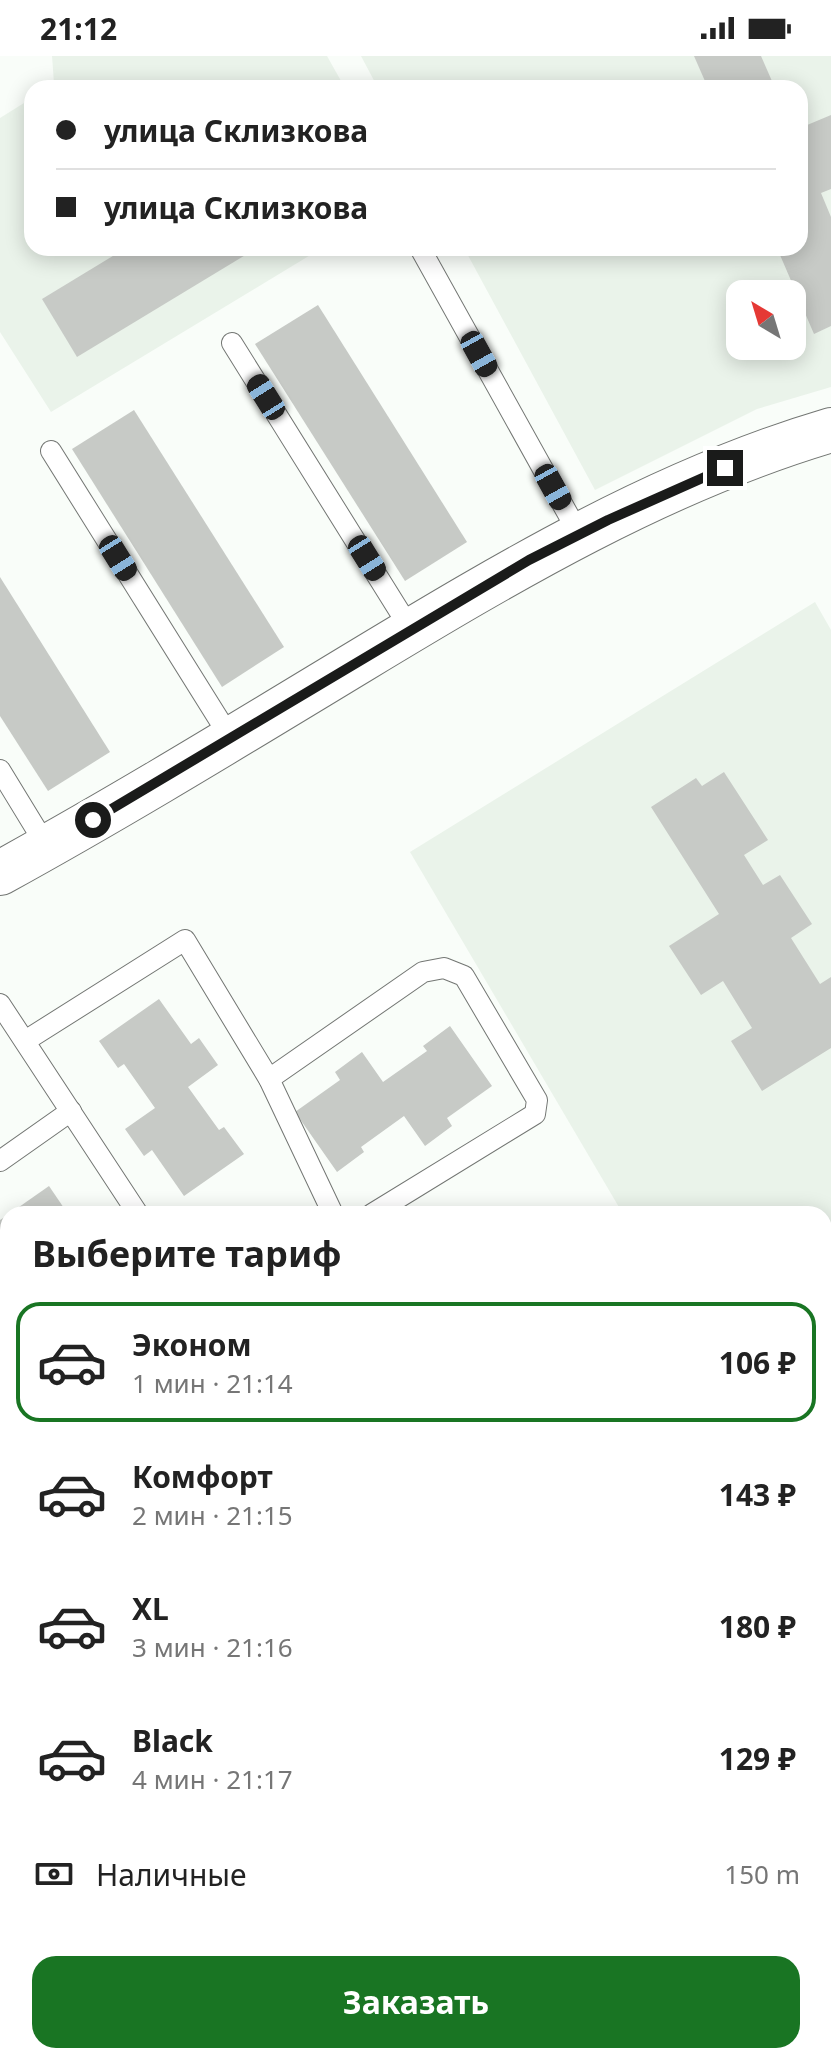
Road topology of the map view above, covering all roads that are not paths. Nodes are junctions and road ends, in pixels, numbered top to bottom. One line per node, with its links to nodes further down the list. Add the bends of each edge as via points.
1 (424, 256): 5 (lane)
2 (232, 343): 6 (lane)
3 (831, 430): 5 (street, via 773,447)
4 (51, 451): 7 (lane)
5 (579, 534): 6 (street)
6 (411, 630): 7 (street)
7 (231, 739): 9 (street)
8 (0, 770): 9 (lane)
9 (47, 847): 10 (street)
10 (0, 873)
11 (0, 1004): 12 (lane)
12 (25, 1041): 13 (lane, via 185,940); 14 (lane)
13 (269, 1079): 17 (lane); 18 (lane, via 423,972 444,968 464,976 537,1100 535,1114)
14 (71, 1111): 15 (lane); 16 (lane)
15 (0, 1161)
16 (133, 1206)
17 (329, 1206)
18 (385, 1206)

